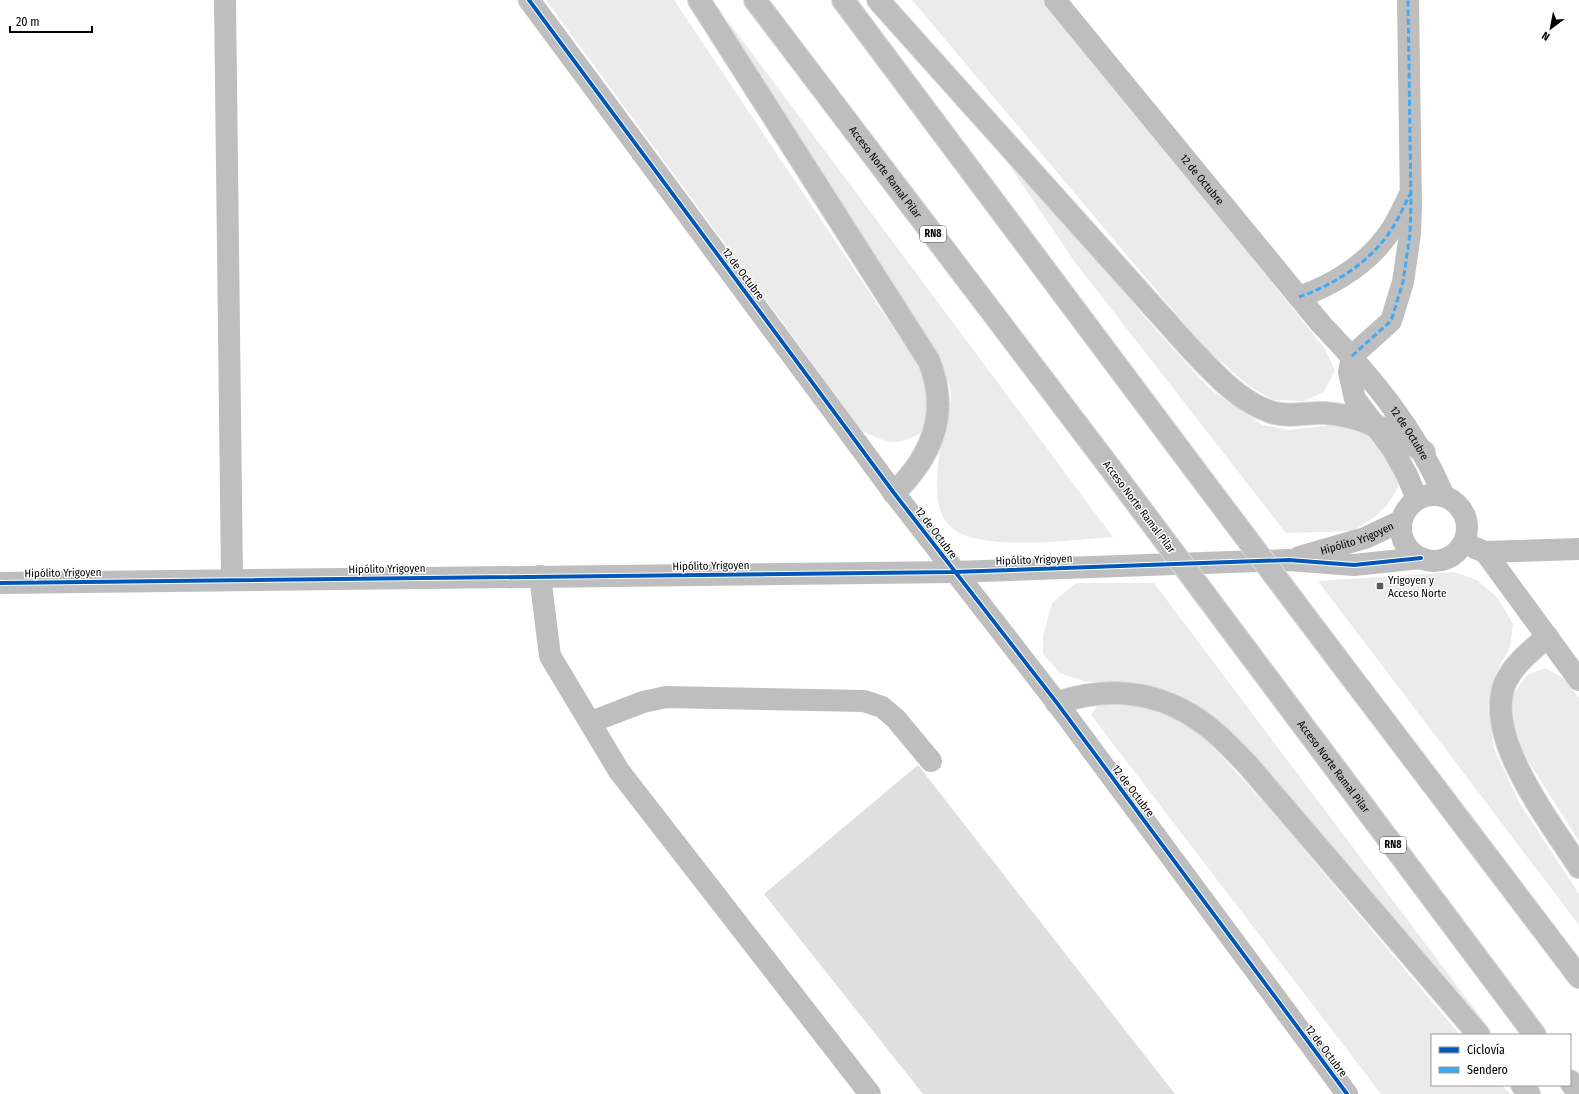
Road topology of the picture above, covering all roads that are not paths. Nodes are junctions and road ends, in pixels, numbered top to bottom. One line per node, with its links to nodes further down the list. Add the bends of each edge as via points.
1 (226, 0): 25 (main road)
2 (529, 0): 14 (main road, 12 de Octubre)
3 (699, 0): 14 (main road, via 929,362 938,391 936,429 925,454)
4 (755, 0): 35 (main road, Acceso Norte Ramal Pilar / RN8, bridge, via 1111,469)
5 (843, 0): 33 (main road, bridge)
6 (878, 0): 12 (main road, via 1190,348 1240,394 1257,406 1279,414 1326,413 1355,418)
7 (1055, 0): 10 (main road, 12 de Octubre)
8 (1408, 0): 9 (main road)
9 (1411, 192): 10 (main road, via 1393,227 1376,248 1342,278); 11 (main road, via 1410,234 1403,282 1391,321)
10 (1299, 297): 11 (main road, 12 de Octubre)
11 (1352, 356): 12 (main road, 12 de Octubre, via 1349,372 1352,391); 13 (main road, 12 de Octubre)
12 (1376, 426): 13 (main road); 16 (main road, 12 de Octubre, via 1402,465)
13 (1424, 452): 15 (main road, 12 de Octubre)
14 (894, 493): 23 (main road, 12 de Octubre)
15 (1444, 496): 16 (main road, via 1435,494); 18 (main road, via 1460,507 1464,515 1467,524)
16 (1417, 499): 17 (main road, via 1409,504)
17 (1401, 521): 21 (main road, via 1400,530 1404,543 1413,554); 22 (main road, Hipólito Yrigoyen, via 1365,538)
18 (1464, 543): 20 (main road); 21 (main road, via 1450,557 1430,561)
19 (1579, 549): 20 (main road)
20 (1485, 552): 27 (main road)
21 (1421, 558): 22 (main road, Hipólito Yrigoyen, via 1354,566)
22 (1289, 560): 23 (main road, Hipólito Yrigoyen)
23 (954, 572): 24 (main road, Hipólito Yrigoyen); 29 (main road, 12 de Octubre)
24 (540, 576): 25 (main road, Hipólito Yrigoyen); 30 (main road, via 550,656)
25 (232, 579): 26 (main road, Hipólito Yrigoyen)
26 (0, 583)
27 (1547, 637): 28 (main road); 32 (main road, via 1511,672 1502,693 1500,717 1508,748 1518,768)
28 (1579, 680)
29 (1057, 703): 34 (main road, via 1093,693 1134,694 1150,697 1181,709 1207,726 1247,764); 39 (main road, 12 de Octubre)
30 (591, 722): 31 (main road, via 643,702 666,697 864,701 882,707 896,719); 38 (main road, via 619,771)
31 (931, 761)
32 (1579, 867)
33 (1579, 977)
34 (1478, 1034)
35 (1534, 1034)
36 (1571, 1083): 41 (main road)
37 (1523, 1086): 40 (main road)
38 (870, 1094)
39 (1347, 1094)
40 (1529, 1094)
41 (1579, 1094)

